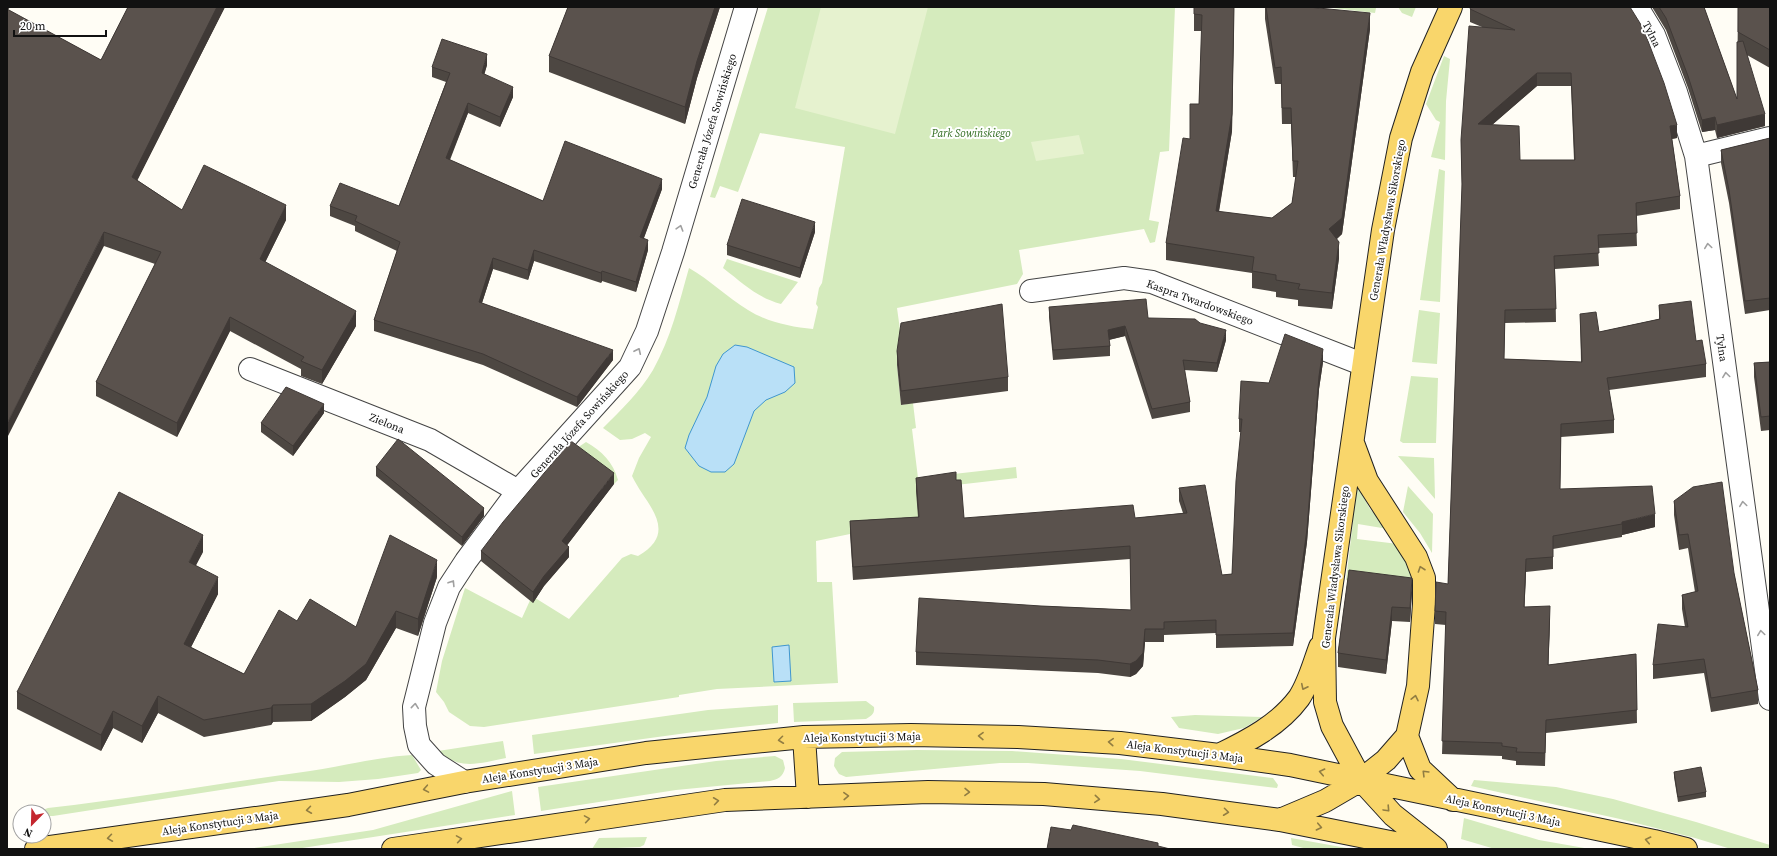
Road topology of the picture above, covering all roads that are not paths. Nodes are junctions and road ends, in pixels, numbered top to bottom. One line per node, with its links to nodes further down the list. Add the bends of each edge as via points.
1 (746, 7): 10 (street, Generała Józefa Sowińskiego, one-way to 1, via 630,368 647,331 673,252)
2 (1451, 7): 7 (main road, Generała Władysława Sikorskiego, via 1422,72 1401,138 1383,230)
3 (1637, 7): 5 (street, Tylna, via 1654,34)
4 (1770, 138): 5 (street)
5 (1696, 156): 12 (street, Tylna, one-way to 5)
6 (1031, 291): 7 (street, Kaspra Twardowskiego, via 1124,278 1152,282)
7 (1362, 364): 9 (main road, Generała Władysława Sikorskiego)
8 (250, 369): 10 (street, Zielona, via 430,440)
9 (1352, 441): 11 (main road, Generała Władysława Sikorskiego); 13 (main road, Generała Władysława Sikorskiego, one-way to 9, via 1418,686 1424,578 1416,557 1367,481)
10 (518, 491): 17 (street, Generała Józefa Sowińskiego, one-way to 10, via 436,764 419,745 414,707 435,623 449,587)
11 (1324, 638): 15 (main road, one-way to 15, via 1299,698 1281,717 1250,740); 16 (main road, Generała Władysława Sikorskiego, via 1325,702 1332,726)
12 (1770, 699)
13 (1407, 736): 16 (main road, Generała Władysława Sikorskiego, via 1386,760); 19 (main road, one-way to 13, via 1420,769)
14 (804, 737): 15 (main road, Aleja Konstytucji 3 Maja, one-way to 14, via 1120,743 1018,737); 17 (main road, Aleja Konstytucji 3 Maja, one-way to 17, via 646,753); 18 (main road)
15 (1220, 755): 16 (main road, Aleja Konstytucji 3 Maja, one-way to 15, via 1290,765)
16 (1361, 780): 19 (main road, Aleja Konstytucji 3 Maja); 20 (main road, Generała Władysława Sikorskiego, via 1325,801); 24 (main road, Generała Władysława Sikorskiego, one-way to 24, via 1393,815)
17 (464, 782): 21 (main road, Aleja Konstytucji 3 Maja, one-way to 21, via 348,805)
18 (808, 797): 20 (main road, one-way to 20, via 928,792 1044,794 1162,804); 22 (main road, one-way to 18, via 725,800)
19 (1453, 800): 25 (main road, Aleja Konstytucji 3 Maja, one-way to 19)
20 (1280, 820): 23 (main road, one-way to 23)
21 (36, 849)
22 (393, 849)
23 (1425, 849)
24 (1436, 849)
25 (1686, 849)

